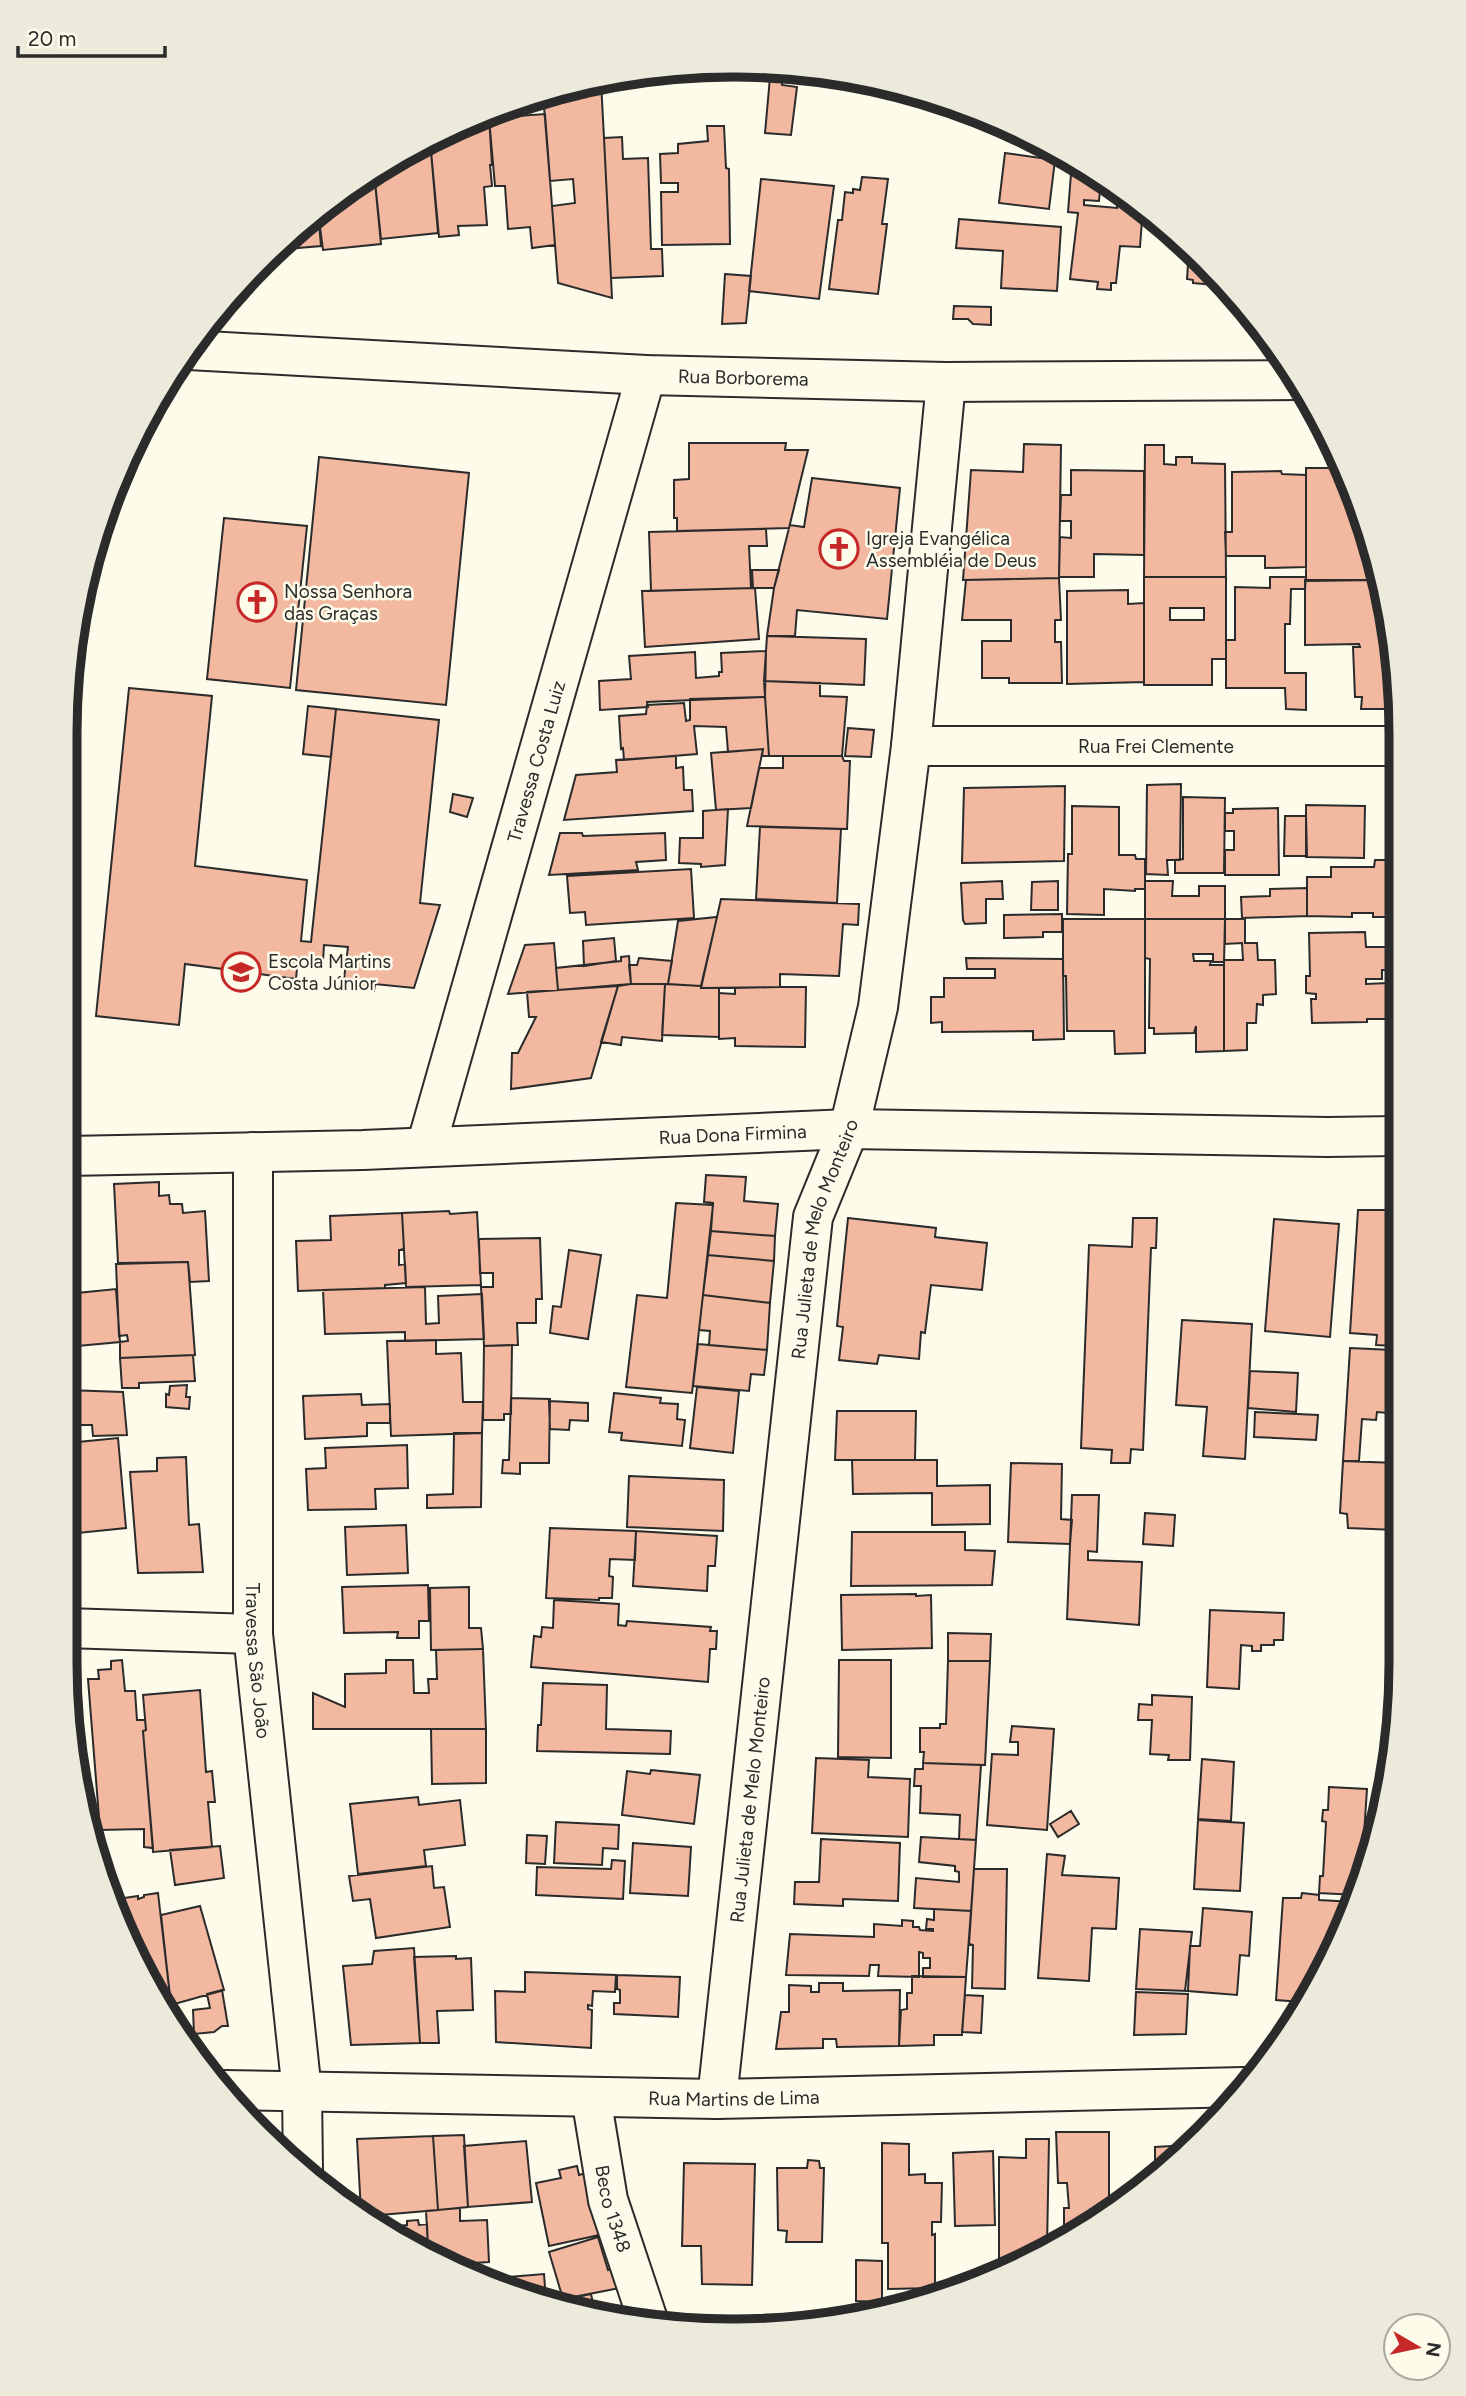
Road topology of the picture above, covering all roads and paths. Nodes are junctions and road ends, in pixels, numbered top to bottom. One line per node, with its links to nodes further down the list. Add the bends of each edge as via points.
1 (200, 352): 2 (street, Rua Borborema)
2 (646, 375): 4 (street, Rua Borborema); 9 (street, Travessa Costa Luiz)
3 (1285, 380): 4 (street, Rua Borborema)
4 (946, 382): 5 (street, Rua Julieta de Melo Monteiro)
5 (911, 746): 6 (street, Rua Frei Clemente); 7 (street, Rua Julieta de Melo Monteiro, via 878,1007)
6 (1389, 746)
7 (849, 1129): 8 (street, Rua Dona Firmina); 9 (street, Rua Dona Firmina); 18 (street, Rua Julieta de Melo Monteiro, via 813,1217)
8 (1389, 1136)
9 (426, 1147): 10 (street, Rua Dona Firmina)
10 (253, 1152): 11 (street, Rua Dona Firmina); 13 (street, Travessa São João)
11 (77, 1156)
12 (77, 1628): 13 (street)
13 (253, 1634): 16 (street, Travessa São João)
14 (1233, 2087): 18 (street, Rua Martins de Lima)
15 (235, 2090): 16 (street, Rua Martins de Lima)
16 (302, 2092): 17 (street, Rua Martins de Lima); 19 (street, Travessa São João)
17 (591, 2097): 18 (street, Rua Martins de Lima); 20 (street, Beco 1348, via 608,2200)
18 (717, 2099)
19 (303, 2158)
20 (646, 2313)

